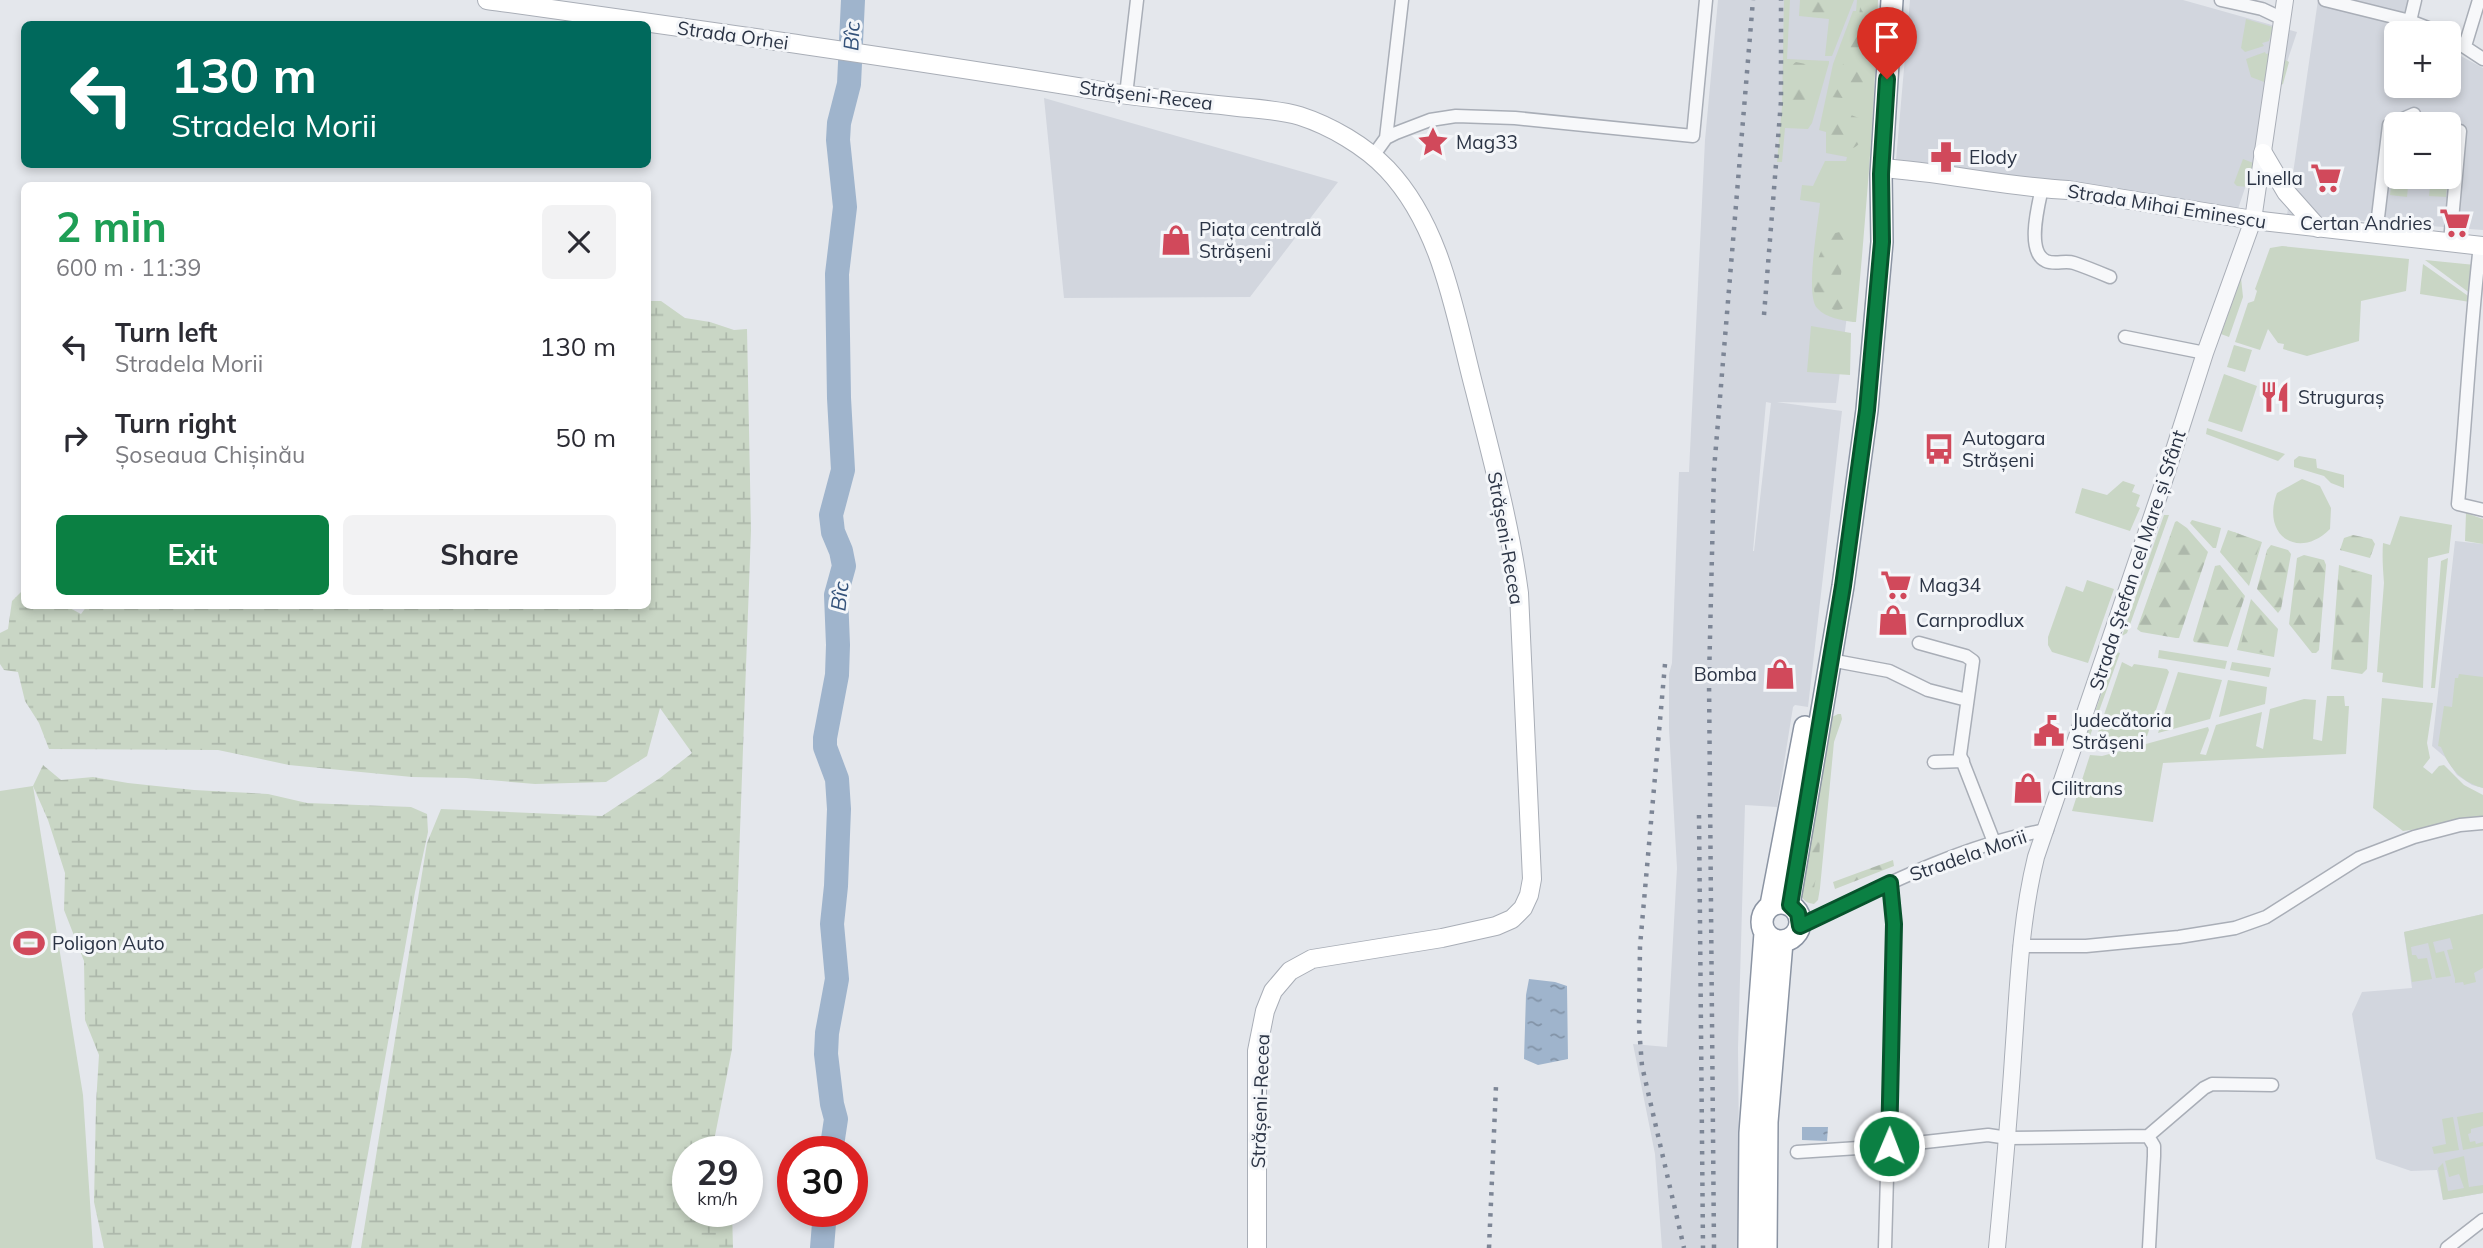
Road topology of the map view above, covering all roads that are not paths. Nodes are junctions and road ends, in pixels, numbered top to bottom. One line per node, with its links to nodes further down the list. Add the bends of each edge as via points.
1 (487, 0): 12 (main road, Strada Orhei)
2 (1137, 0): 19 (street)
3 (1402, 0): 20 (street)
4 (1706, 0): 20 (street, via 1693,136 1469,116 1430,120)
5 (1892, 0): 24 (highway)
6 (2221, 0): 11 (street)
7 (2284, 0): 11 (street, Strada Ștefan cel Mare și Sfânt)
8 (2325, 0): 13 (street)
9 (2415, 0): 13 (street)
10 (2479, 0): 16 (street)
11 (2283, 19): 21 (street, Strada Ștefan cel Mare și Sfânt)
12 (634, 21)
13 (2410, 21)
14 (651, 23): 18 (main road, Strada Orhei)
15 (2461, 44): 16 (street)
16 (2465, 46): 17 (street)
17 (2483, 59)
18 (896, 60): 19 (main road, Strășeni-Recea)
19 (1126, 95): 22 (main road, Strășeni-Recea, via 1301,116)
20 (1386, 138): 22 (street)
21 (2263, 153): 27 (street, Strada Ștefan cel Mare și Sfânt); 28 (main road, via 2286,192)
22 (1373, 156): 55 (main road, Strășeni-Recea, via 1420,214 1439,259 1513,552 1519,591 1532,879 1523,908 1504,923 1312,959 1290,971 1273,991 1257,1051)
23 (2384, 167): 29 (street)
24 (1881, 171): 25 (main road, Strada Mihai Eminescu, via 1925,171); 37 (highway, via 1882,242 1867,410); 45 (highway, via 1835,568)
25 (2042, 188): 27 (main road, Strada Mihai Eminescu); 32 (street, Strada Mihai Eminescu, via 2036,217 2038,254 2052,263 2070,262)
26 (2455, 189): 30 (street)
27 (2253, 220): 28 (main road, Strada Mihai Eminescu); 34 (street, Strada Ștefan cel Mare și Sfânt)
28 (2318, 228): 29 (main road, Strada Mihai Eminescu)
29 (2376, 234): 30 (main road, Strada Mihai Eminescu)
30 (2450, 242): 31 (main road, Strada Mihai Eminescu)
31 (2481, 246): 35 (street, Strada Mihai Eminescu, via 2458,504)
32 (2110, 277)
33 (2125, 337): 34 (street)
34 (2205, 353): 42 (street, Strada Ștefan cel Mare și Sfânt)
35 (2483, 510)
36 (1919, 643): 38 (street, via 1973,661)
37 (1830, 660): 38 (street, via 1889,671 1928,690); 45 (highway)
38 (1967, 700): 39 (street, via 1960,747)
39 (1963, 761): 40 (street); 43 (street)
40 (1934, 762)
41 (2483, 823): 48 (street, via 2414,837 2359,858 2266,917 2235,928 2086,946)
42 (2047, 830): 43 (street, Stradela Morii); 48 (street, Strada Ștefan cel Mare și Sfânt, via 2027,893)
43 (1994, 842): 44 (street, Stradela Morii)
44 (1890, 883): 46 (street, Stradela Morii); 52 (street, Stradela Morii, via 1894,924)
45 (1781, 905): 46 (highway, via 1798,913); 47 (highway, via 1766,909 1762,921)
46 (1800, 926): 47 (highway, via 1794,937)
47 (1774, 937): 56 (highway, via 1761,984 1750,1133); 57 (highway)
48 (2020, 946): 51 (street, Strada Ștefan cel Mare și Sfânt)
49 (2272, 1085): 50 (street, via 2212,1084)
50 (2148, 1136): 51 (street); 60 (street, via 2154,1146)
51 (2008, 1138): 52 (street, via 1988,1135); 59 (street, Strada Ștefan cel Mare și Sfânt)
52 (1889, 1146): 53 (street); 58 (street, Stradela Morii)
53 (1797, 1152)
54 (2483, 1220): 61 (street)
55 (1257, 1248)
56 (1749, 1248)
57 (1766, 1248)
58 (1885, 1248)
59 (1997, 1248)
60 (2150, 1248)
61 (2448, 1248)

